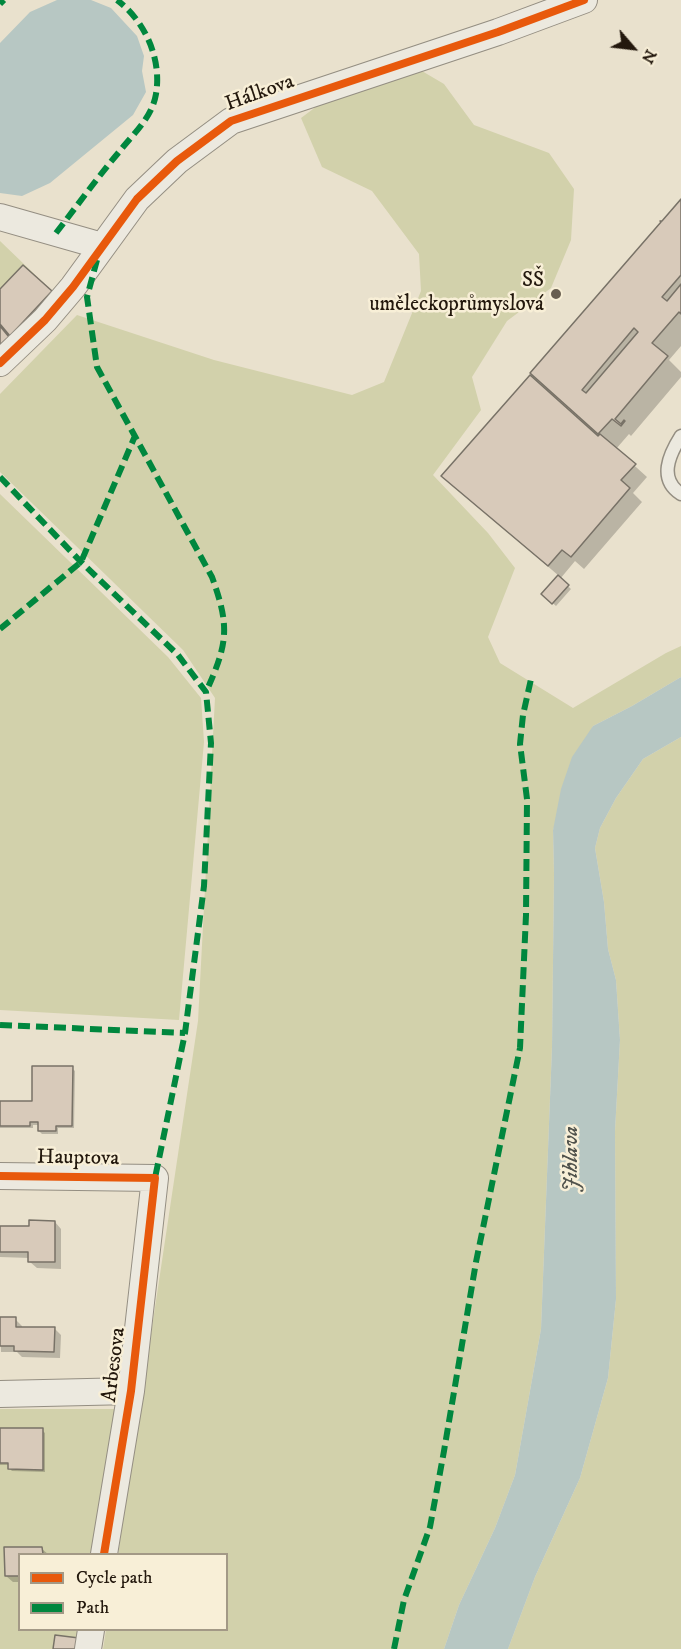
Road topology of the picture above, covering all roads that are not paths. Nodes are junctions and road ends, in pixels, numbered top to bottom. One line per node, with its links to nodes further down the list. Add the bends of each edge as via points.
1 (584, 0): 3 (street, Hálkova, via 231,121 177,161 137,199)
2 (0, 217): 3 (street)
3 (102, 246): 4 (street, Hálkova, via 59,303)
4 (0, 363)
5 (681, 436): 6 (lane, via 667,460 667,475)
6 (681, 494)
7 (0, 1176): 8 (street, Hauptova)
8 (155, 1178): 9 (street, Arbesova)
9 (131, 1391): 10 (street); 11 (street, Arbesova)
10 (0, 1394)
11 (104, 1553)
12 (92, 1631): 13 (street)
13 (88, 1649)

